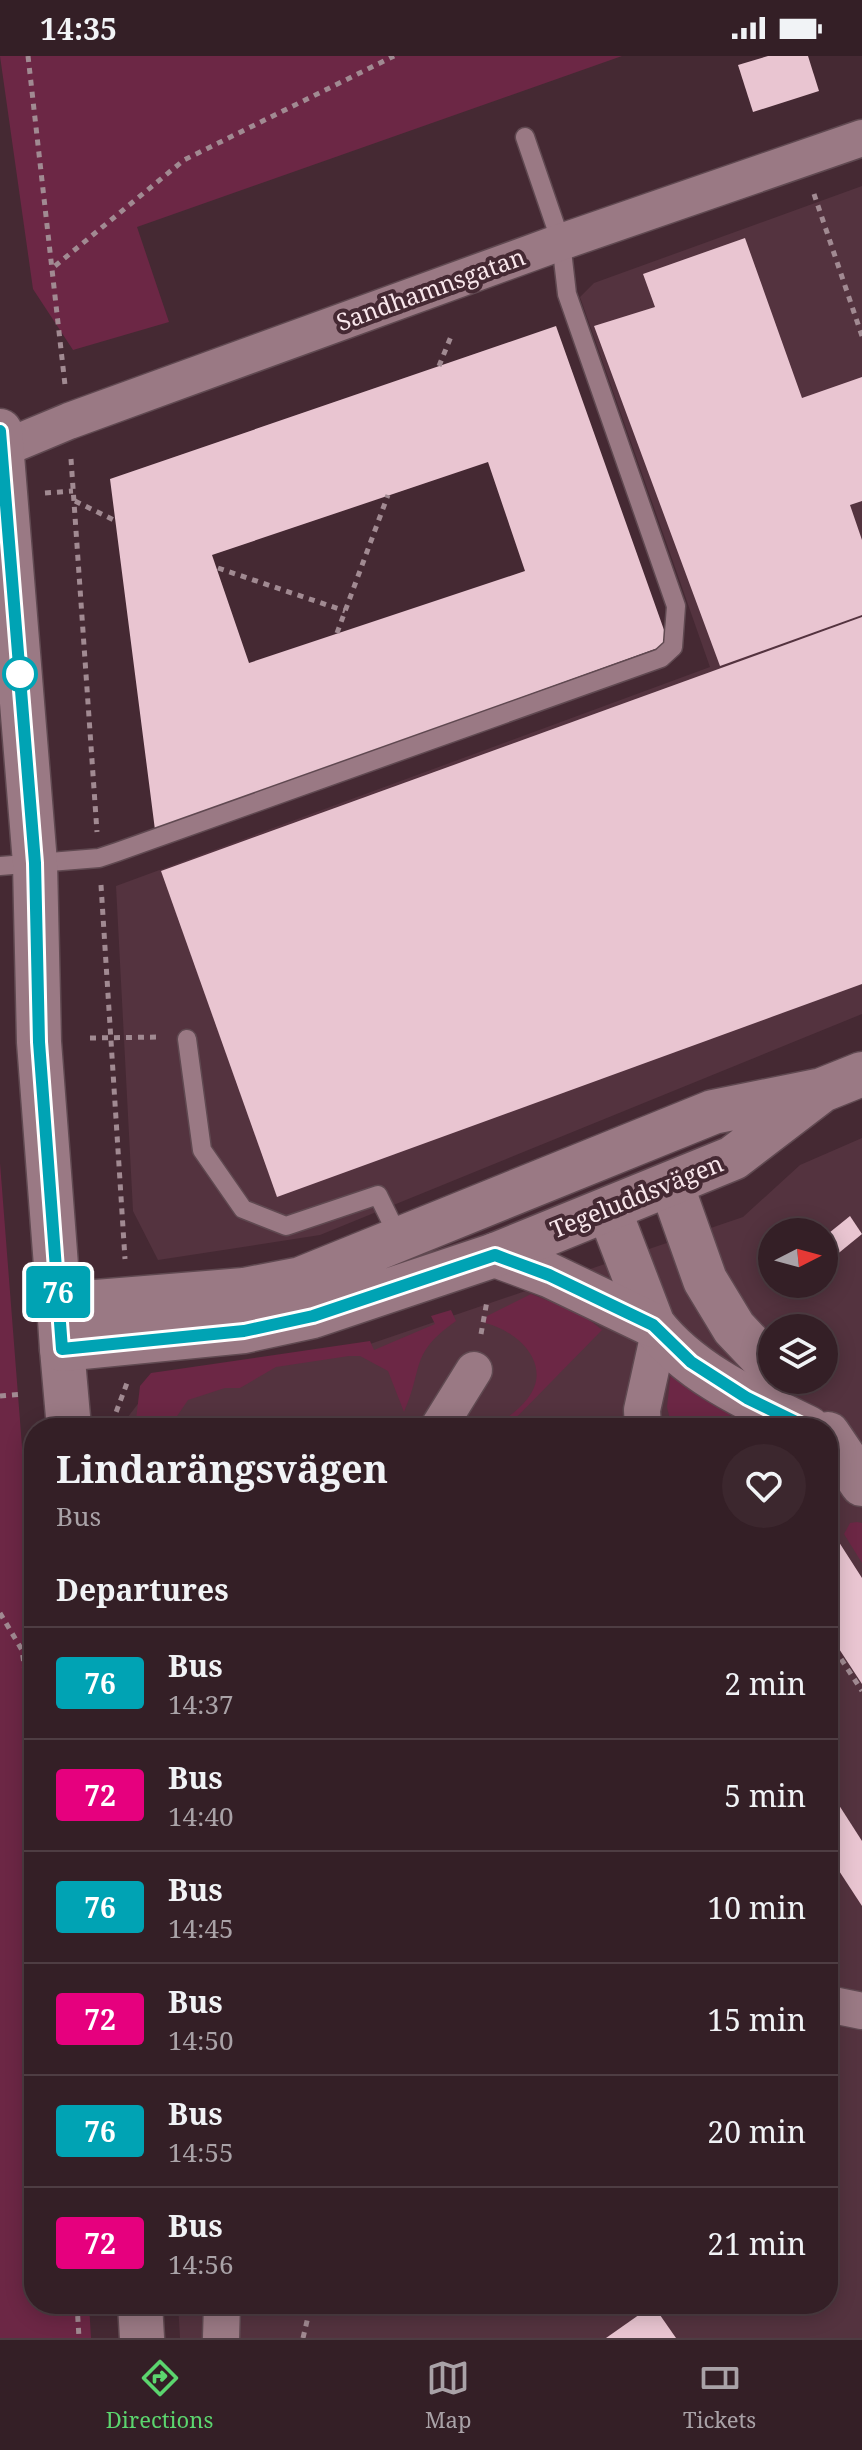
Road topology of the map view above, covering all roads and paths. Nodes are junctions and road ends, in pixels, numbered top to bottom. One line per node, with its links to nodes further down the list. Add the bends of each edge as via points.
1 (28, 56): 7 (path)
2 (394, 56): 7 (path, via 184,160)
3 (525, 137): 6 (lane)
4 (862, 138): 5 (street, Sandhamnsgatan)
5 (802, 159): 6 (street, Sandhamnsgatan); 9 (path)
6 (561, 242): 12 (street, Sandhamnsgatan); 19 (lane, via 567,294 676,606 673,647 661,658 99,858)
7 (54, 267): 10 (path)
8 (452, 334): 11 (path)
9 (862, 336)
10 (63, 361)
11 (439, 366)
12 (1, 443): 19 (main road)
13 (388, 495): 17 (path)
14 (74, 501): 15 (path)
15 (116, 521)
16 (218, 568): 17 (path)
17 (345, 611): 18 (path)
18 (337, 633)
19 (18, 864): 31 (main road, via 39,1042)
20 (158, 1037): 21 (path)
21 (90, 1038)
22 (187, 1039): 29 (lane, via 202,1150 243,1209 286,1226 378,1195)
23 (862, 1074): 24 (main road, Tegeluddsvägen)
24 (822, 1090): 25 (main road, Tegeluddsvägen, via 713,1112); 27 (main road, Tegeluddsvägen, via 733,1158)
25 (654, 1137): 26 (main road, Tegeluddsvägen); 27 (main road)
26 (593, 1162): 28 (main road); 29 (main road, Tegeluddsvägen)
27 (671, 1184): 28 (main road, Tegeluddsvägen); 34 (main road, via 705,1280 734,1328)
28 (609, 1210): 30 (main road, Tegeluddsvägen); 32 (main road)
29 (400, 1240): 31 (main road, Tegeluddsvägen, via 301,1279 244,1290)
30 (492, 1271): 32 (main road, via 562,1281); 33 (main road, Tegeluddsvägen, via 258,1328); 35 (path)
31 (59, 1305): 33 (main road)
32 (656, 1329): 43 (street); 44 (main road, via 691,1362)
33 (62, 1349): 40 (main road)
34 (758, 1353)
35 (474, 1370): 42 (street)
36 (127, 1382): 41 (path)
37 (23, 1394): 39 (path)
38 (793, 1394): 45 (main road)
39 (2, 1396)
40 (68, 1418)
41 (114, 1418)
42 (444, 1418)
43 (643, 1418)
44 (790, 1418)
45 (812, 1418)
46 (838, 1452): 47 (main road)
47 (862, 1484)
48 (0, 1613): 50 (path, via 22,1650)
49 (838, 1654): 51 (path)
50 (24, 1664)
51 (862, 1691)
52 (838, 2006): 53 (street)
53 (862, 2011)
54 (78, 2314): 58 (path)
55 (141, 2314): 59 (main road)
56 (222, 2314): 60 (street)
57 (309, 2314): 61 (path)
58 (79, 2338)
59 (142, 2338)
60 (221, 2338)
61 (303, 2338)

